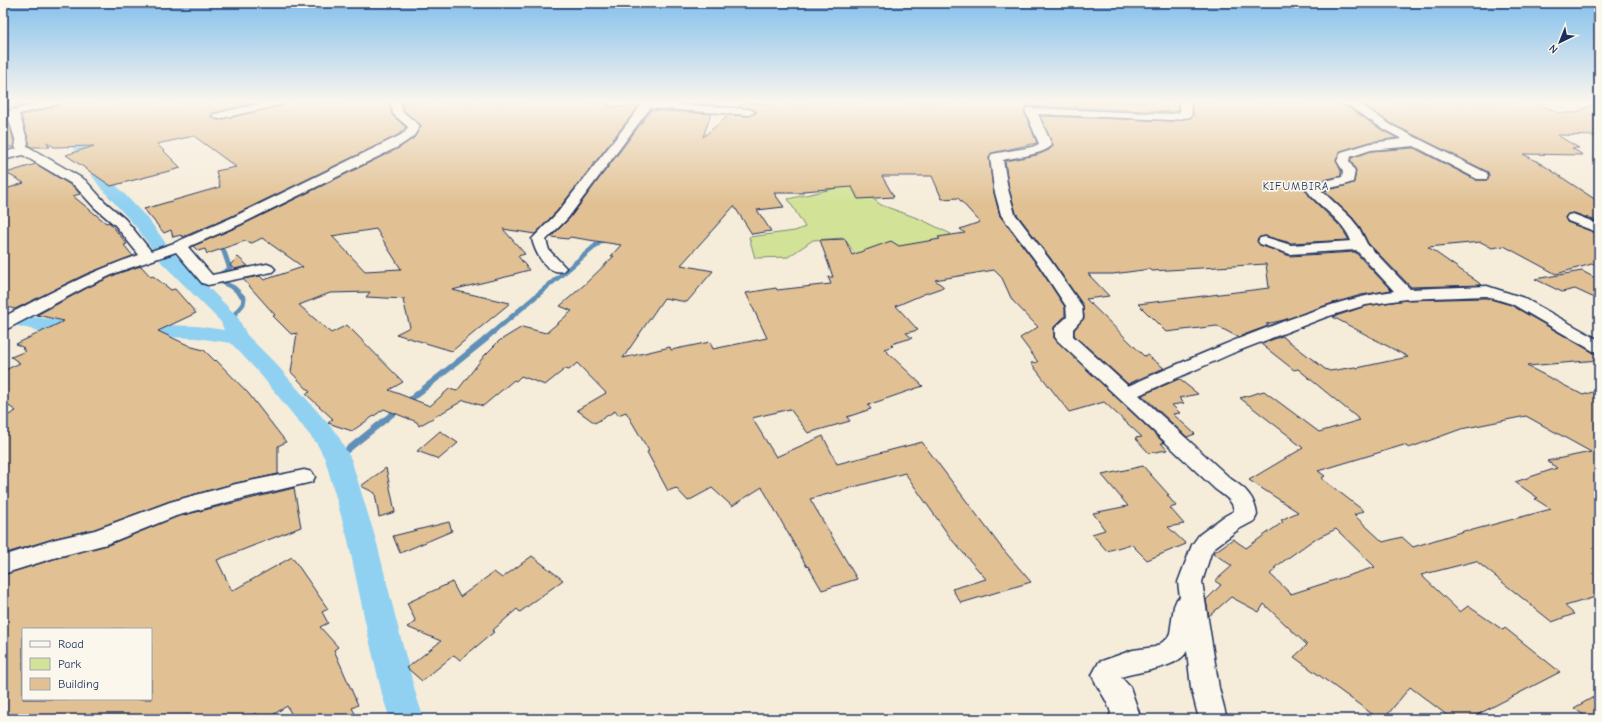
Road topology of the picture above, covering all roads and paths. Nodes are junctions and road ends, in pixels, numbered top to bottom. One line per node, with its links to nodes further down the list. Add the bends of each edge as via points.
1 (20, 136): 7 (street, via 21,147)
2 (408, 136): 14 (street, via 236,221)
3 (623, 136): 16 (street, via 563,215 540,239 542,251)
4 (1042, 136): 21 (street, via 1046,145 1035,150 996,157 1008,215 1074,306 1075,318 1064,328 1064,337)
5 (1404, 136): 6 (street)
6 (1417, 142): 9 (street); 13 (street, via 1355,150 1346,154 1343,161 1349,171 1348,179 1313,188 1357,235)
7 (25, 151): 8 (street); 15 (street, via 80,183 120,222)
8 (3, 156)
9 (1482, 176)
10 (1573, 218): 11 (street)
11 (1599, 229)
12 (1265, 241): 13 (street, via 1290,250)
13 (1360, 245): 18 (street)
14 (179, 246): 15 (street); 17 (street, via 208,280)
15 (148, 256): 19 (street, via 80,284)
16 (558, 268)
17 (267, 269)
18 (1406, 294): 20 (street, via 1487,291 1518,301); 21 (street, via 1364,300 1320,313 1226,348)
19 (3, 324)
20 (1599, 347)
21 (1126, 394): 24 (street, via 1223,484 1242,497 1246,515 1207,542 1200,551)
22 (304, 477): 23 (street, via 170,510 99,538 56,548)
23 (3, 565)
24 (1190, 582): 25 (street, via 1183,633 1176,647 1160,657 1133,661 1108,670 1105,675 1120,696 1125,713); 26 (street, via 1204,688)
25 (1122, 719)
26 (1213, 719)

